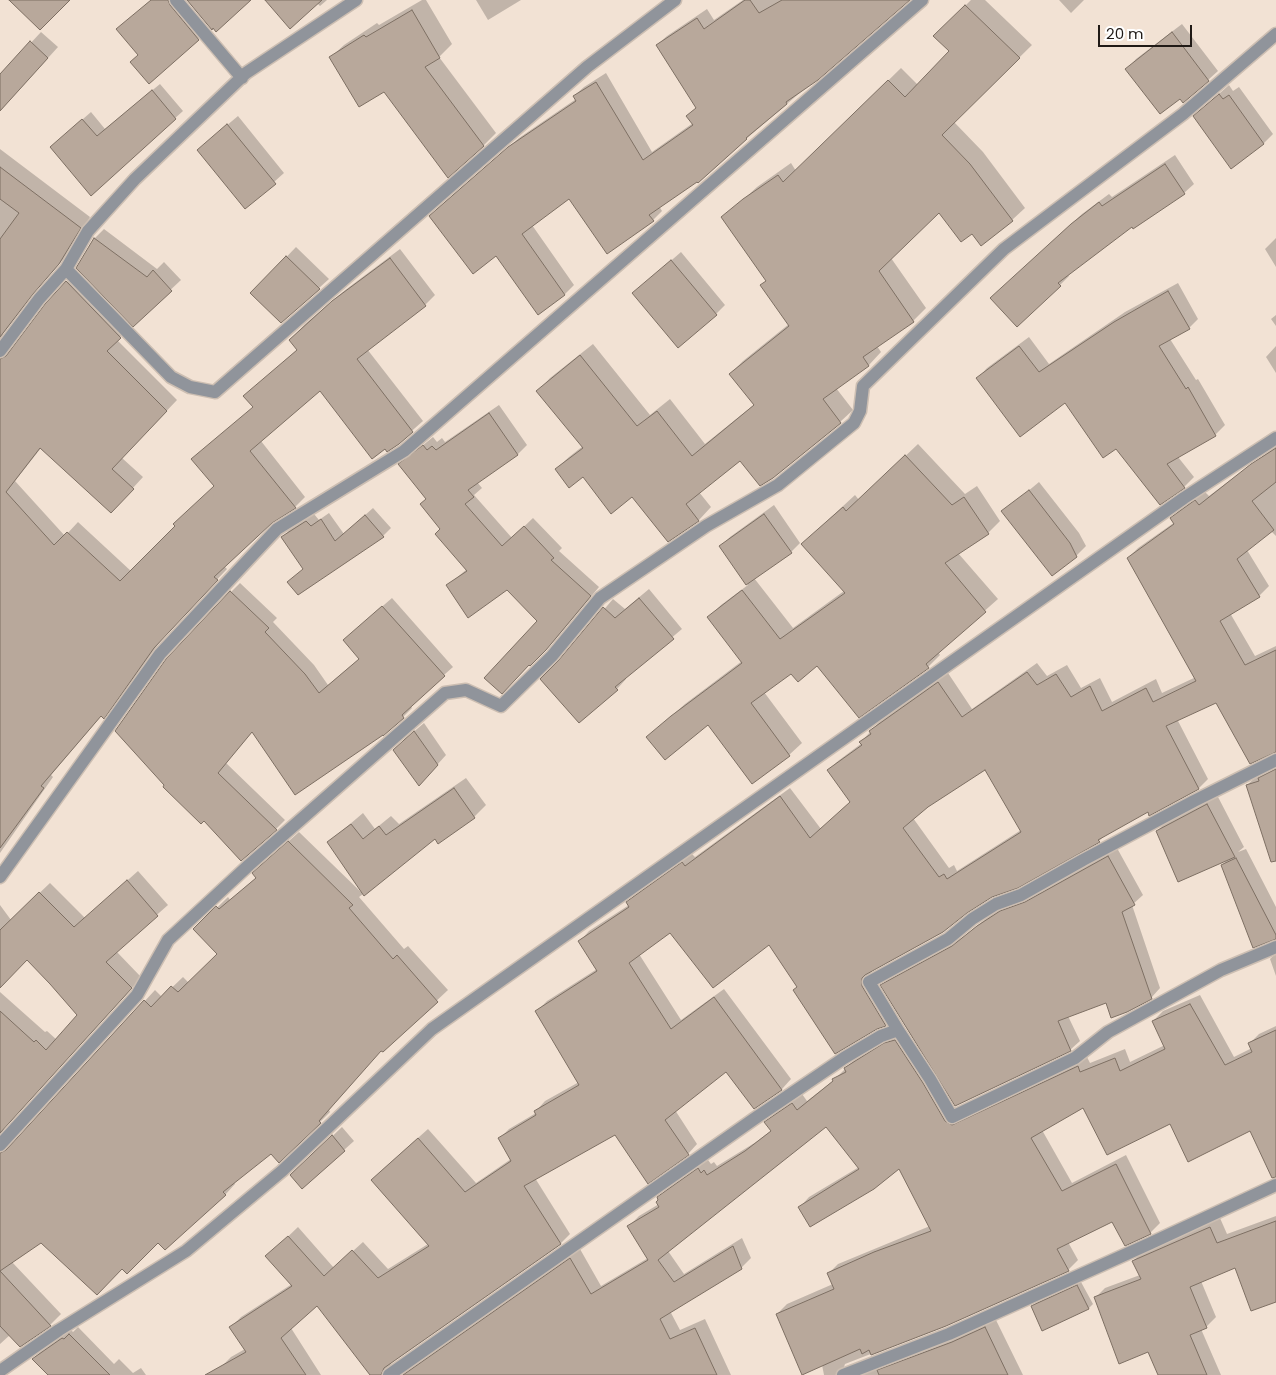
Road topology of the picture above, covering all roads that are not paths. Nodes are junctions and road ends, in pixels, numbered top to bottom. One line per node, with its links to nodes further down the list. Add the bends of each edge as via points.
1 (176, 0): 6 (street)
2 (356, 0): 6 (street)
3 (674, 0): 7 (street, via 587,67 216,392 190,387 171,378)
4 (922, 0): 11 (street, via 404,451 277,529 160,654)
5 (1276, 34): 14 (street, via 1183,114 1004,250 863,386 860,410 854,423 778,486 706,526 600,598 552,656 501,706 466,690 445,693 168,940 137,994)
6 (242, 78): 7 (street, via 136,178 88,231)
7 (66, 269): 8 (street)
8 (0, 351)
9 (1276, 438): 16 (street, via 1184,498 432,1029 282,1171 186,1251)
10 (1276, 760): 13 (street, via 1021,895 996,904 948,939 869,982)
11 (0, 877)
12 (1276, 947): 13 (street, via 1221,970 1108,1032 1074,1058 952,1117)
13 (898, 1030): 17 (street, via 844,1058 754,1119)
14 (0, 1145)
15 (1276, 1185): 18 (street, via 949,1334)
16 (0, 1371)
17 (389, 1375)
18 (843, 1375)

